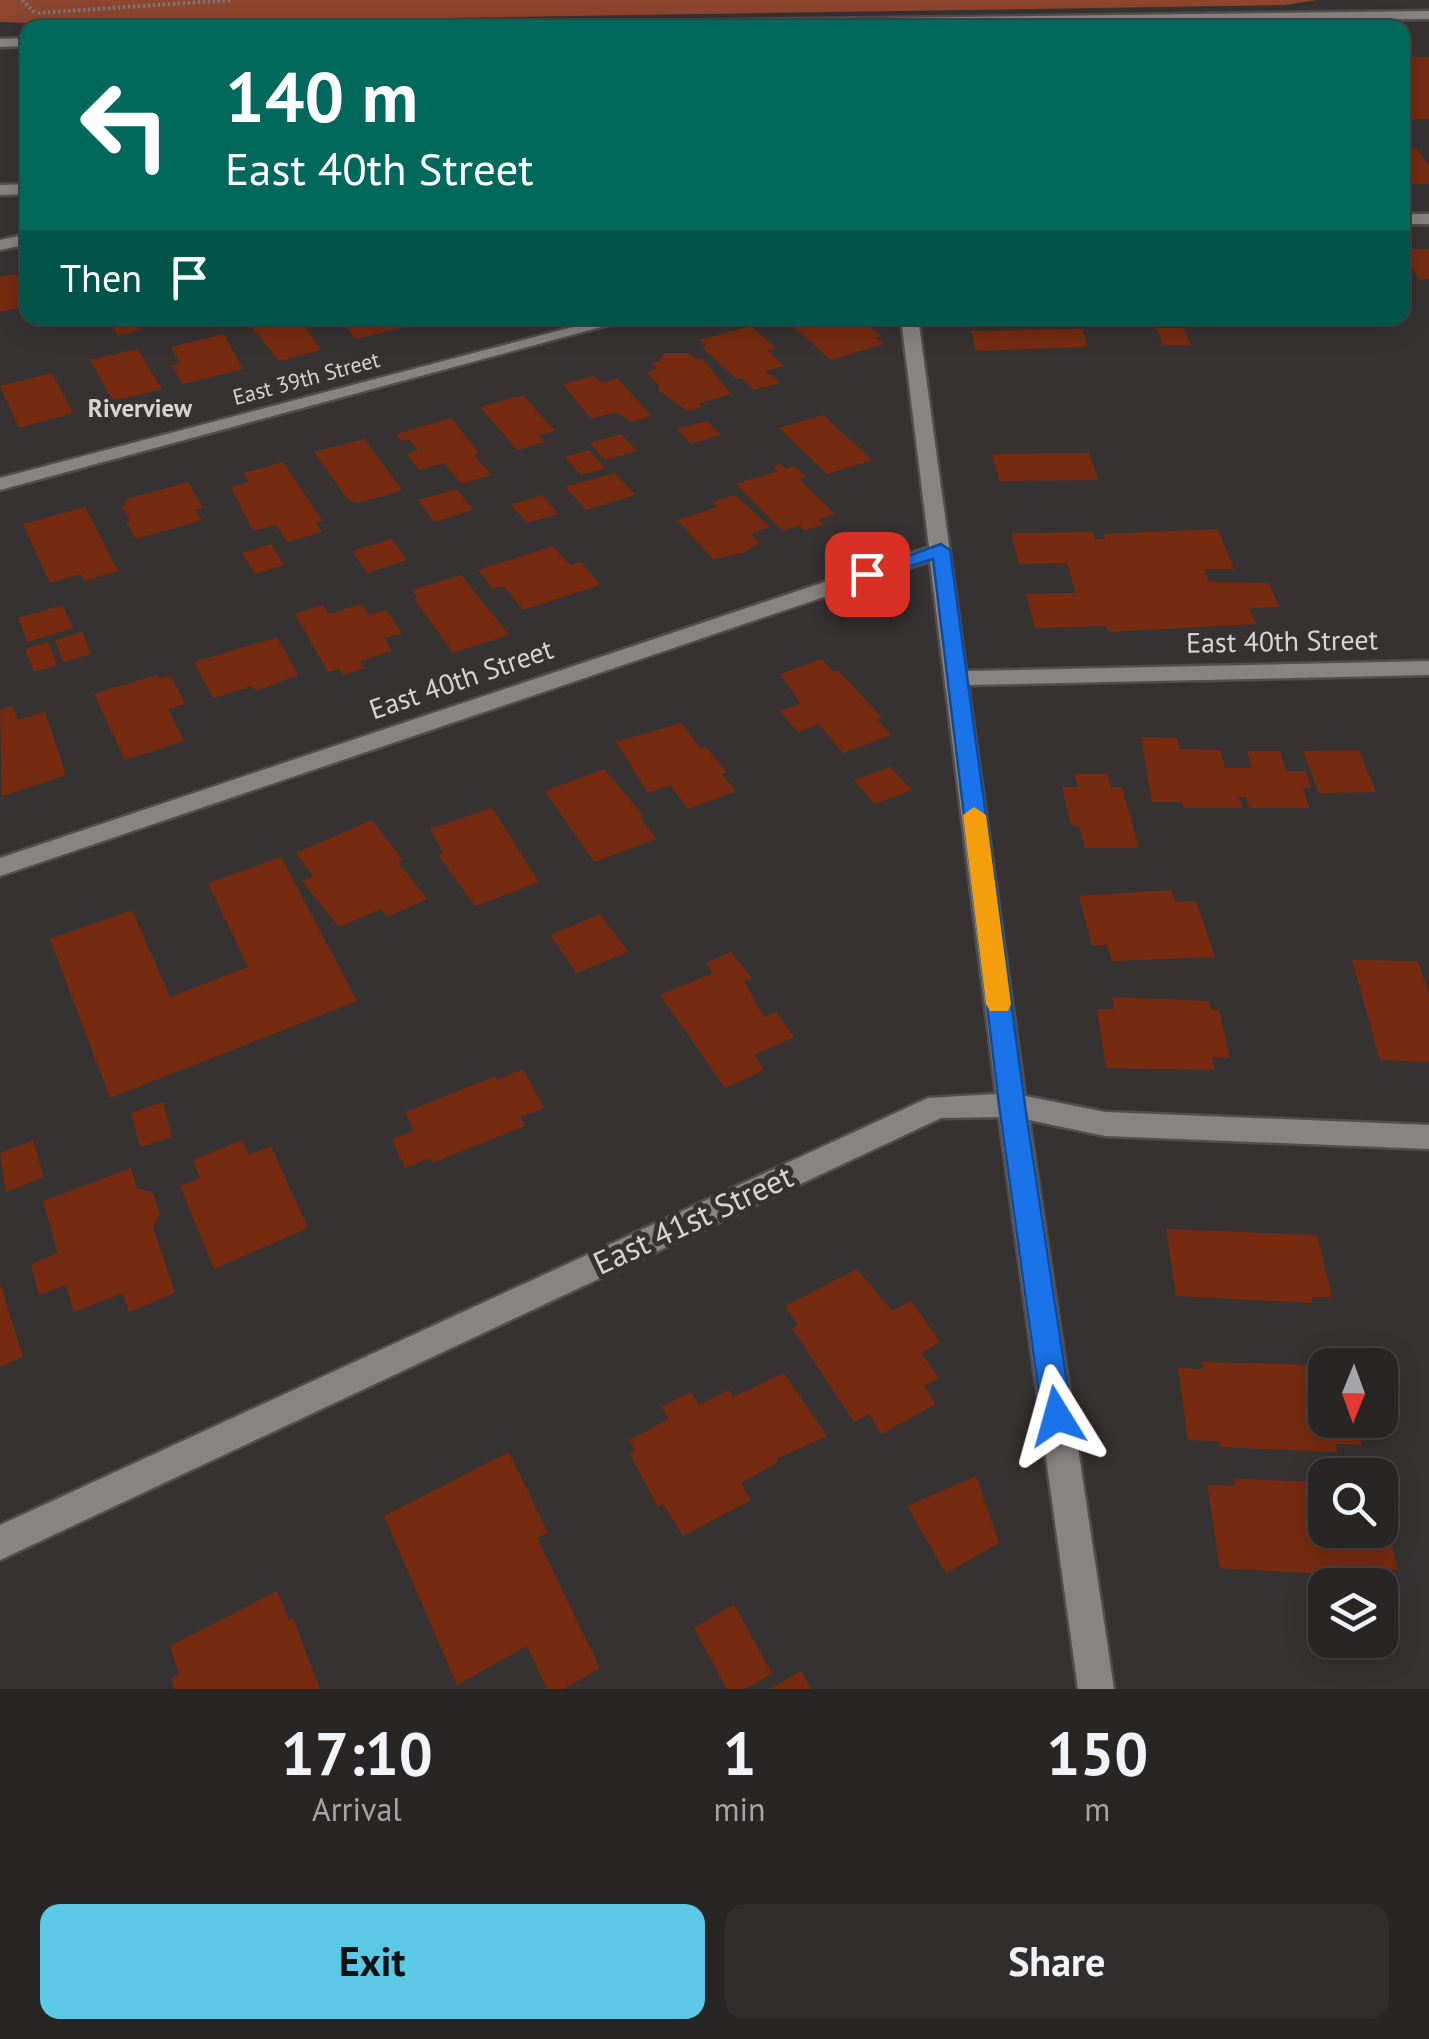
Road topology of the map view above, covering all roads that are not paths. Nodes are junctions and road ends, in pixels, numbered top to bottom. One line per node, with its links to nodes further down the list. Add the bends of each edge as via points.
1 (1413, 0): 3 (street)
2 (1429, 15): 6 (street)
3 (1327, 16): 4 (street); 5 (street)
4 (1303, 20)
5 (1365, 20)
6 (1397, 20)
7 (598, 325): 9 (street, East 39th Street)
8 (910, 325): 10 (street)
9 (0, 484)
10 (941, 550): 12 (street); 13 (street, East 40th Street)
11 (1429, 668): 12 (street, East 40th Street)
12 (957, 678): 14 (street)
13 (0, 867)
14 (1012, 1105): 15 (street, East 41st Street, via 1105,1124); 16 (street, East 41st Street, via 938,1106); 17 (street)
15 (1429, 1136)
16 (0, 1543)
17 (1096, 1689)

